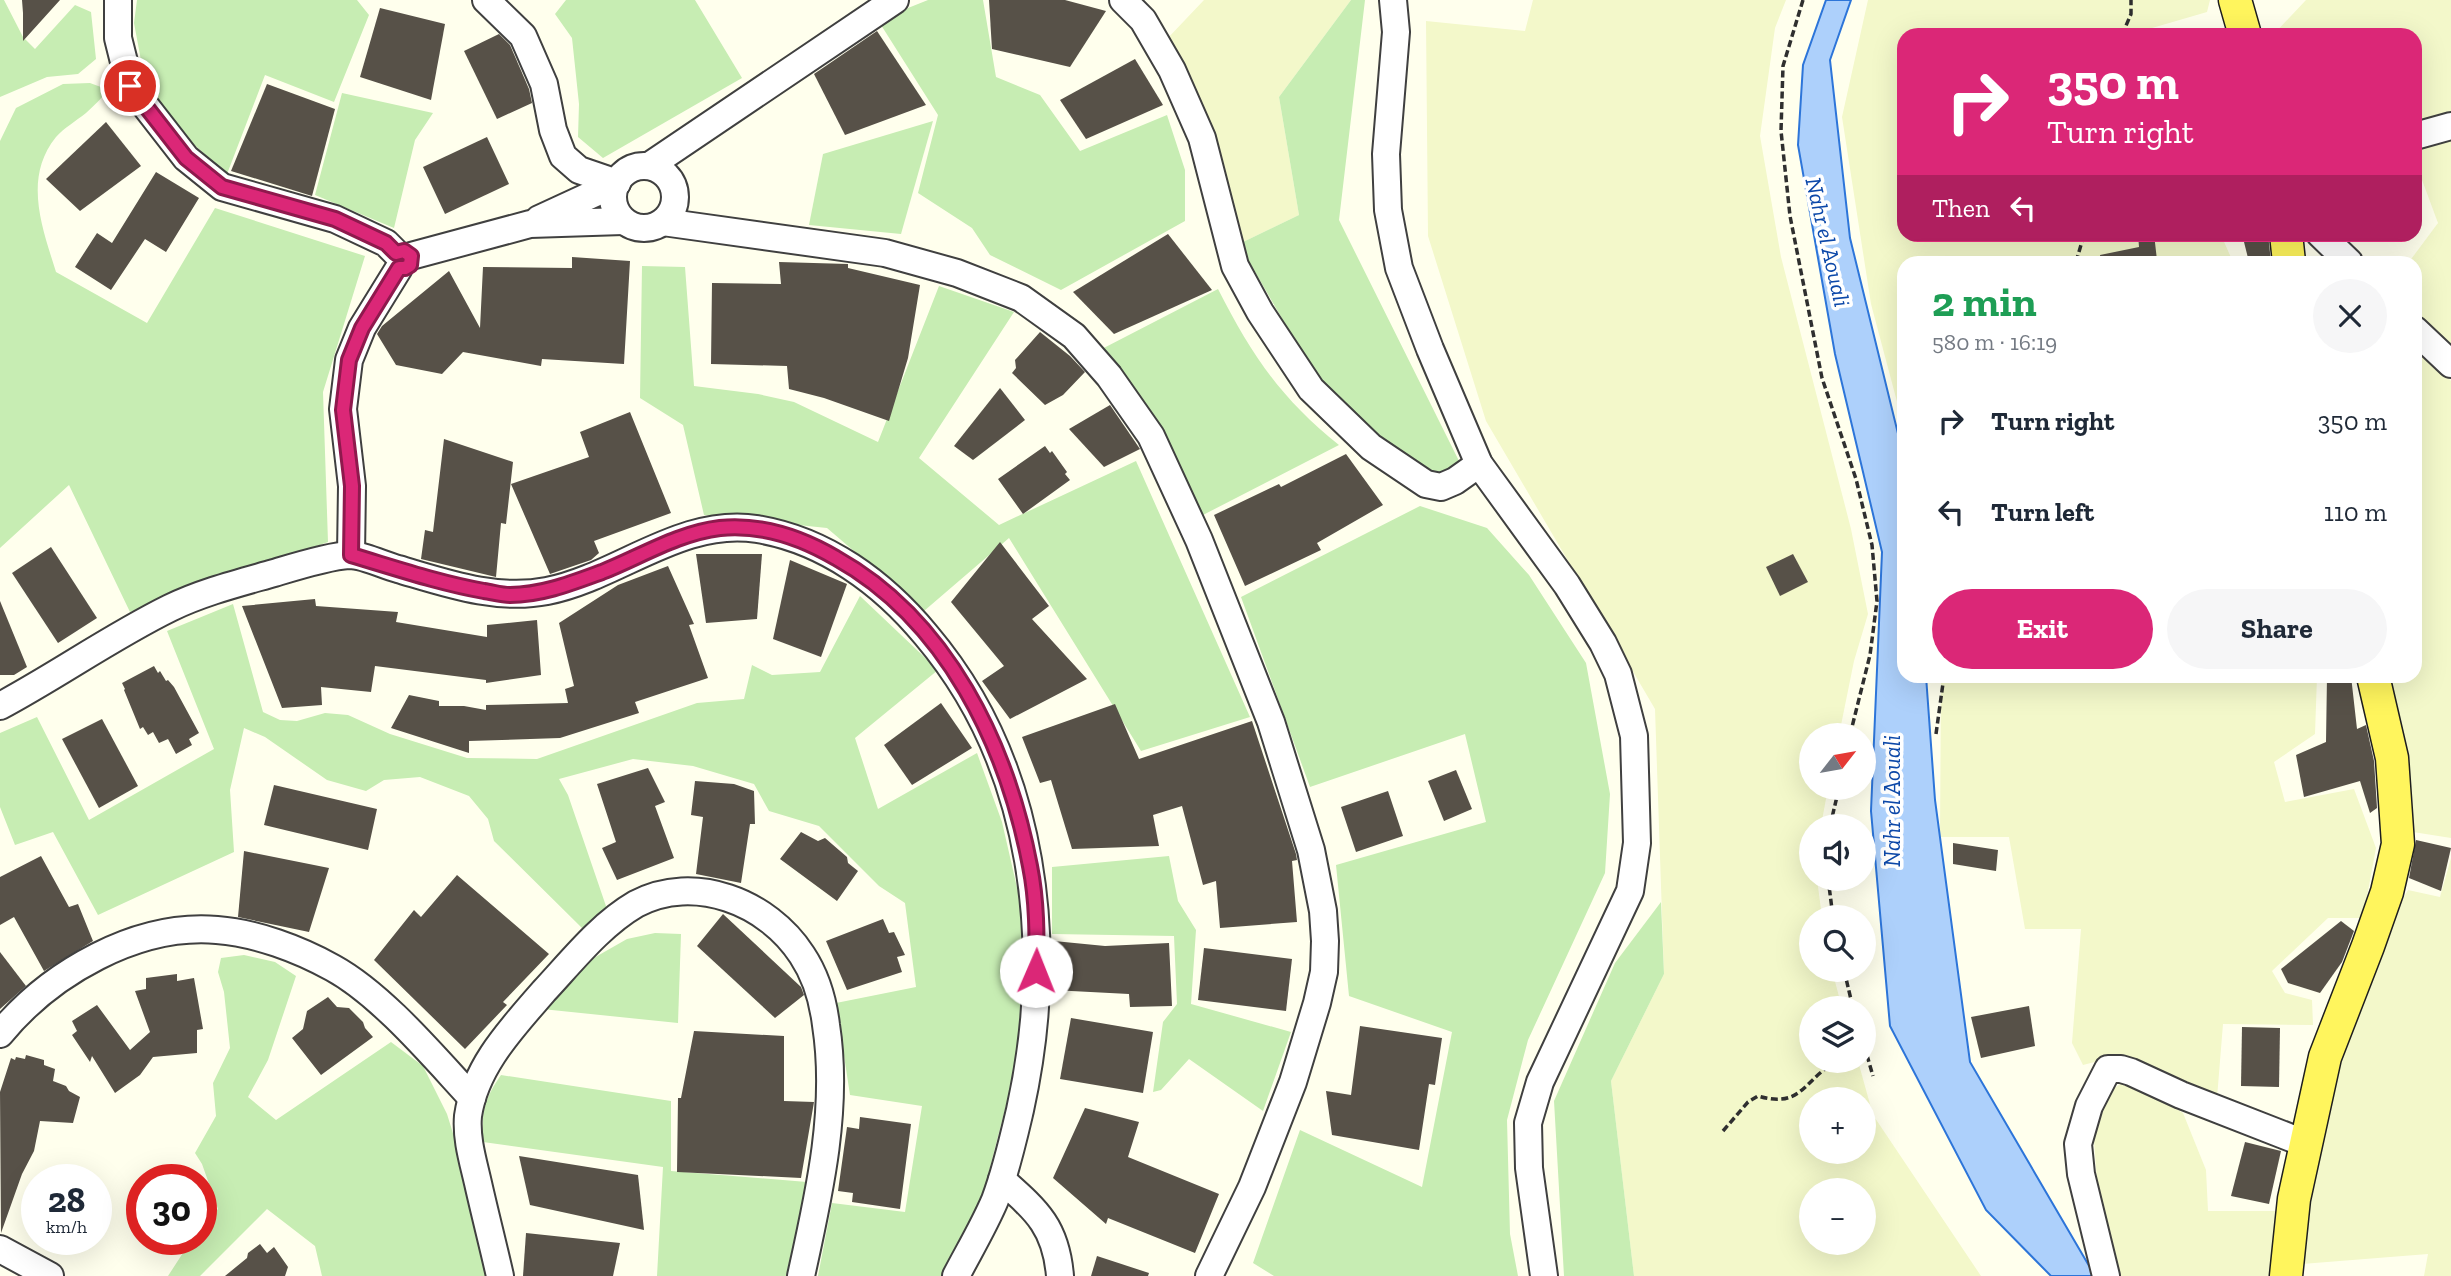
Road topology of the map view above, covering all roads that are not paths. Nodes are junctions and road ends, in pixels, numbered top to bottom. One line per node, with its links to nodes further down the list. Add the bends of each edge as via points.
1 (118, 0): 17 (street, via 118,38 130,86 186,158 222,187 335,219 386,243)
2 (486, 0): 11 (street, via 523,36 544,84 563,156 579,170)
3 (895, 0): 10 (street)
4 (1122, 0): 20 (street, via 1149,30 1202,138 1235,265 1271,331 1311,389 1371,447 1426,485 1441,487)
5 (1393, 0): 20 (street, via 1396,32 1386,154 1389,224 1399,268)
6 (2235, 0): 7 (main road)
7 (2243, 28)
8 (2451, 126): 9 (street)
9 (2422, 134)
10 (649, 166): 11 (street, via 630,169); 13 (street, via 667,176 675,194 675,205)
11 (617, 183): 12 (street, via 613,202); 14 (street)
12 (623, 221): 13 (street, via 643,229); 14 (street)
13 (663, 222): 36 (street, via 885,253 957,272 1021,298 1074,336 1151,436 1199,540 1271,722 1311,850 1323,911 1324,972 1293,1082 1252,1187)
14 (530, 224): 17 (street)
15 (2328, 242): 16 (street)
16 (2342, 256)
17 (402, 259): 21 (street, via 349,360 343,410 352,486)
18 (2422, 337): 19 (street)
19 (2451, 364)
20 (1479, 464): 37 (street, via 1604,643 1618,674 1634,736 1637,843 1630,891 1540,1082 1528,1123 1529,1168)
21 (351, 555): 23 (street, via 193,598); 27 (street, via 455,586 509,595 550,591 691,534 753,528 786,535 824,551 862,572 890,596 940,651 979,711 1010,792 1030,865 1037,928 1034,1016 1027,1075)
22 (2375, 683): 26 (main road, via 2392,758 2398,844 2387,892 2325,1057)
23 (0, 706)
24 (0, 1034): 25 (street, via 37,997 100,956 153,936 217,929 258,937 334,968 401,1022)
25 (471, 1098): 32 (street, via 468,1142); 33 (street, via 507,1034 576,956 618,917 675,891 722,895 746,905 786,935 802,955 818,988 827,1027 825,1143)
26 (2304, 1143): 38 (street, via 2131,1072 2108,1069 2089,1106 2078,1144); 39 (main road)
27 (1002, 1180): 34 (street); 35 (street, via 1045,1221 1054,1239)
28 (0, 1249): 31 (street)
29 (0, 1260): 30 (street)
30 (30, 1276)
31 (50, 1276)
32 (500, 1276)
33 (801, 1276)
34 (957, 1276)
35 (1060, 1276)
36 (1209, 1276)
37 (1544, 1276)
38 (2106, 1276)
39 (2286, 1276)

